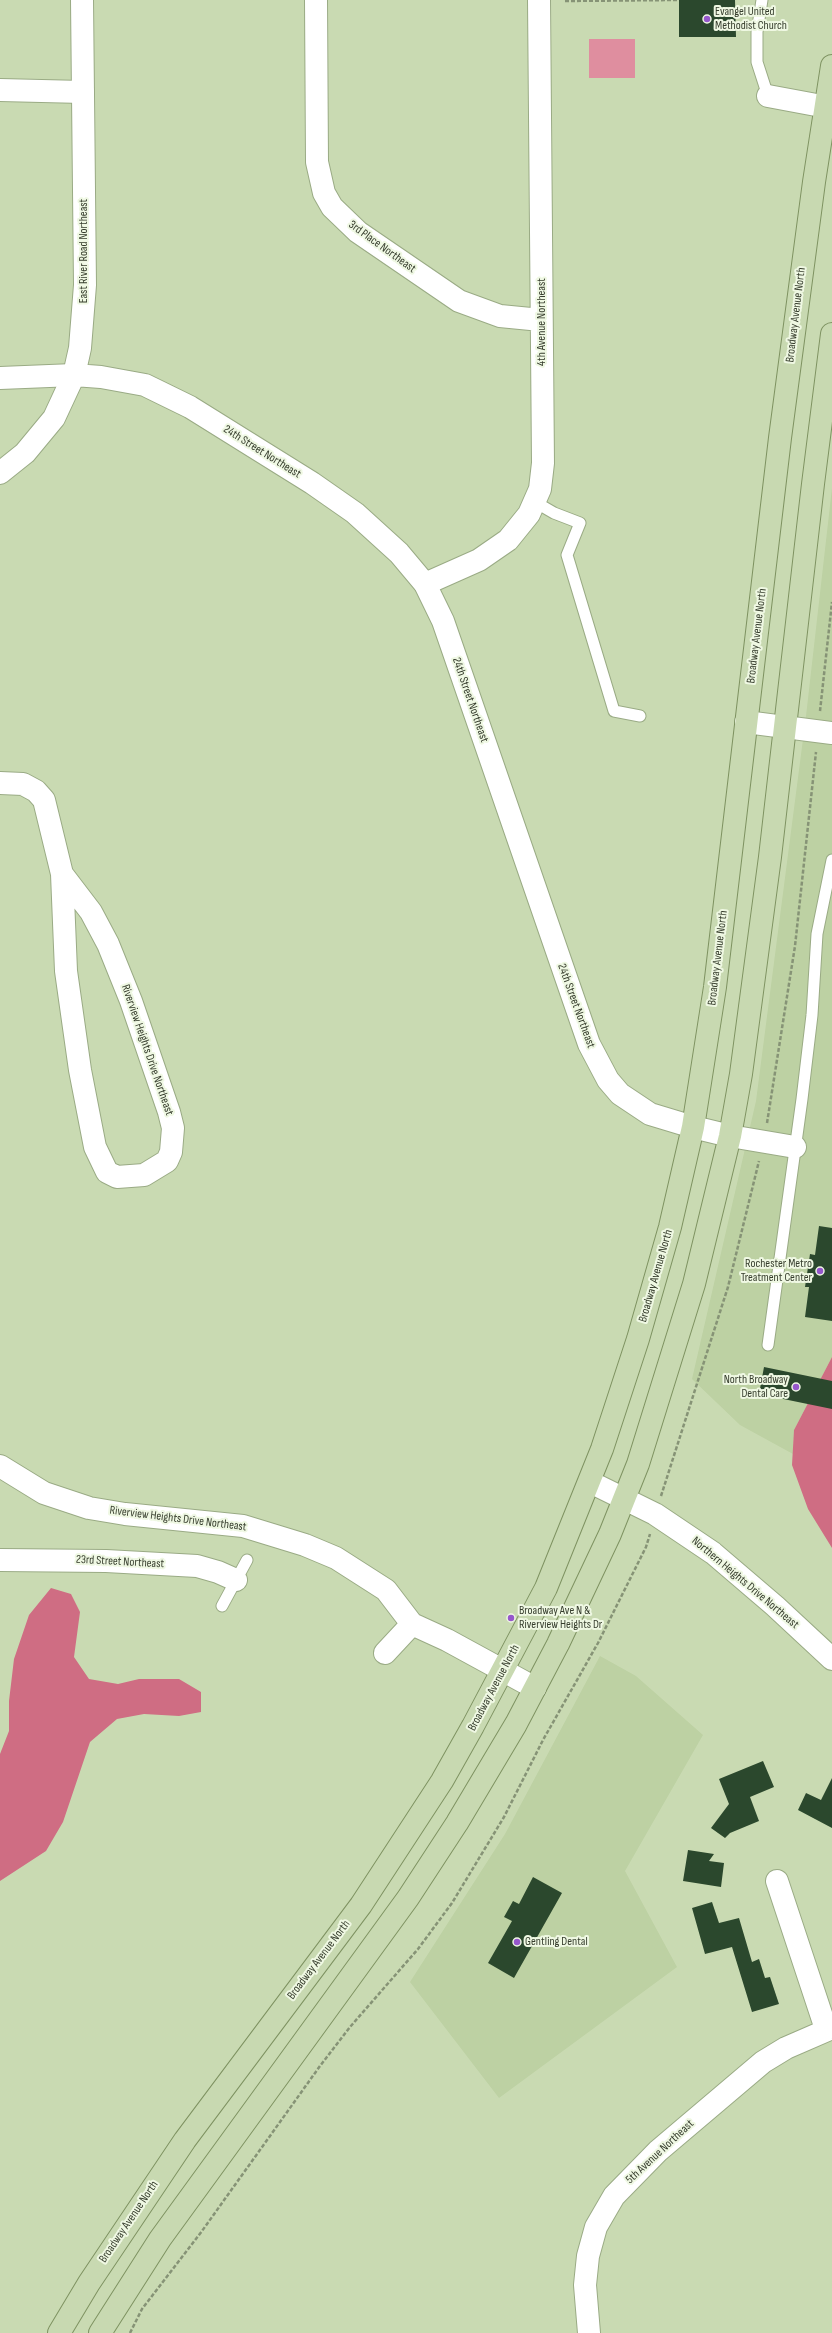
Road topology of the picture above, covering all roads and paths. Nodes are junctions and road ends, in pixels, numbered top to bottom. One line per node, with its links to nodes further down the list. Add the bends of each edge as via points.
1 (82, 0): 9 (street, East River Road Northeast)
2 (316, 0): 12 (street, 3rd Place Northeast, via 317,162 324,193 332,207 358,232 459,301 500,316)
3 (539, 0): 12 (street, 4th Avenue Northeast)
4 (678, 0): 6 (path)
5 (762, 0): 10 (lane, via 757,32 757,62)
6 (565, 1)
7 (832, 66): 11 (main road, Broadway Avenue North)
8 (0, 90): 9 (street)
9 (83, 92): 14 (street, East River Road Northeast, via 84,314)
10 (768, 96): 11 (street)
11 (829, 107): 22 (main road, Broadway Avenue North, via 781,430)
12 (541, 320): 17 (street, 4th Avenue Northeast, via 543,463 540,489)
13 (832, 334): 23 (main road)
14 (74, 375): 15 (street, 24th Street Northeast); 16 (street, East River Road Northeast, via 54,418 40,436); 18 (street, 24th Street Northeast, via 101,377 145,386 190,407 312,483 354,513 399,553)
15 (0, 378)
16 (0, 473)
17 (535, 502): 18 (street, 4th Avenue Northeast, via 520,527 499,547 479,560); 21 (lane, via 580,523 567,555 614,711)
18 (425, 584): 29 (street, 24th Street Northeast, via 443,621 596,1059 620,1094 641,1109)
19 (832, 602): 20 (path)
20 (820, 707)
21 (640, 716)
22 (746, 722): 23 (street); 29 (main road, Broadway Avenue North, via 716,980)
23 (785, 727): 24 (street); 30 (main road, via 751,1006)
24 (832, 733)
25 (816, 757): 31 (path, via 795,946)
26 (0, 783): 28 (street, Riverview Heights Drive Northeast, via 23,784 36,790 44,800)
27 (832, 860): 32 (lane, via 816,934 812,1015)
28 (62, 874): 28 (street, Riverview Heights Drive Northeast, via 66,972 80,1070 95,1147 108,1172 117,1177 144,1175 166,1161 171,1152 173,1128 169,1112 131,1001 108,944 91,912)
29 (693, 1127): 30 (street, 24th Street Northeast); 35 (main road, Broadway Avenue North, via 670,1227 638,1339)
30 (730, 1136): 31 (street, 24th Street Northeast); 37 (main road, via 694,1284)
31 (764, 1142): 32 (street, 24th Street Northeast); 36 (path, via 728,1287)
32 (795, 1147): 33 (lane)
33 (768, 1345)
34 (0, 1466): 43 (street, Riverview Heights Drive Northeast, via 44,1493 89,1508 243,1526 305,1545 336,1558 386,1590)
35 (590, 1482): 37 (street, Northern Heights Drive Northeast); 46 (main road, Broadway Avenue North, via 546,1588)
36 (663, 1491)
37 (625, 1498): 45 (street, Northern Heights Drive Northeast, via 655,1514 713,1553); 47 (main road, via 588,1581)
38 (646, 1547): 52 (path, via 598,1643 543,1740 504,1817 452,1903 418,1949 350,2027 320,2066 202,2232 142,2309)
39 (0, 1560): 41 (street, 23rd Street Northeast, via 106,1561 197,1566)
40 (247, 1560): 41 (lane)
41 (236, 1580): 42 (lane)
42 (222, 1606)
43 (412, 1624): 44 (street); 46 (street, Riverview Heights Drive Northeast)
44 (386, 1653)
45 (832, 1659)
46 (503, 1670): 47 (street, Riverview Heights Drive Northeast); 50 (main road, Broadway Avenue North, via 442,1781 406,1839 361,1905 185,2140 89,2283)
47 (535, 1688): 51 (main road, via 484,1779 408,1898 205,2174 160,2238)
48 (777, 1881): 49 (street, 5th Avenue Northeast)
49 (829, 2029): 53 (street, 5th Avenue Northeast, via 786,2048 763,2062 658,2151 614,2196 596,2227 588,2256 585,2284)
50 (59, 2333)
51 (100, 2333)
52 (130, 2333)
53 (589, 2333)

